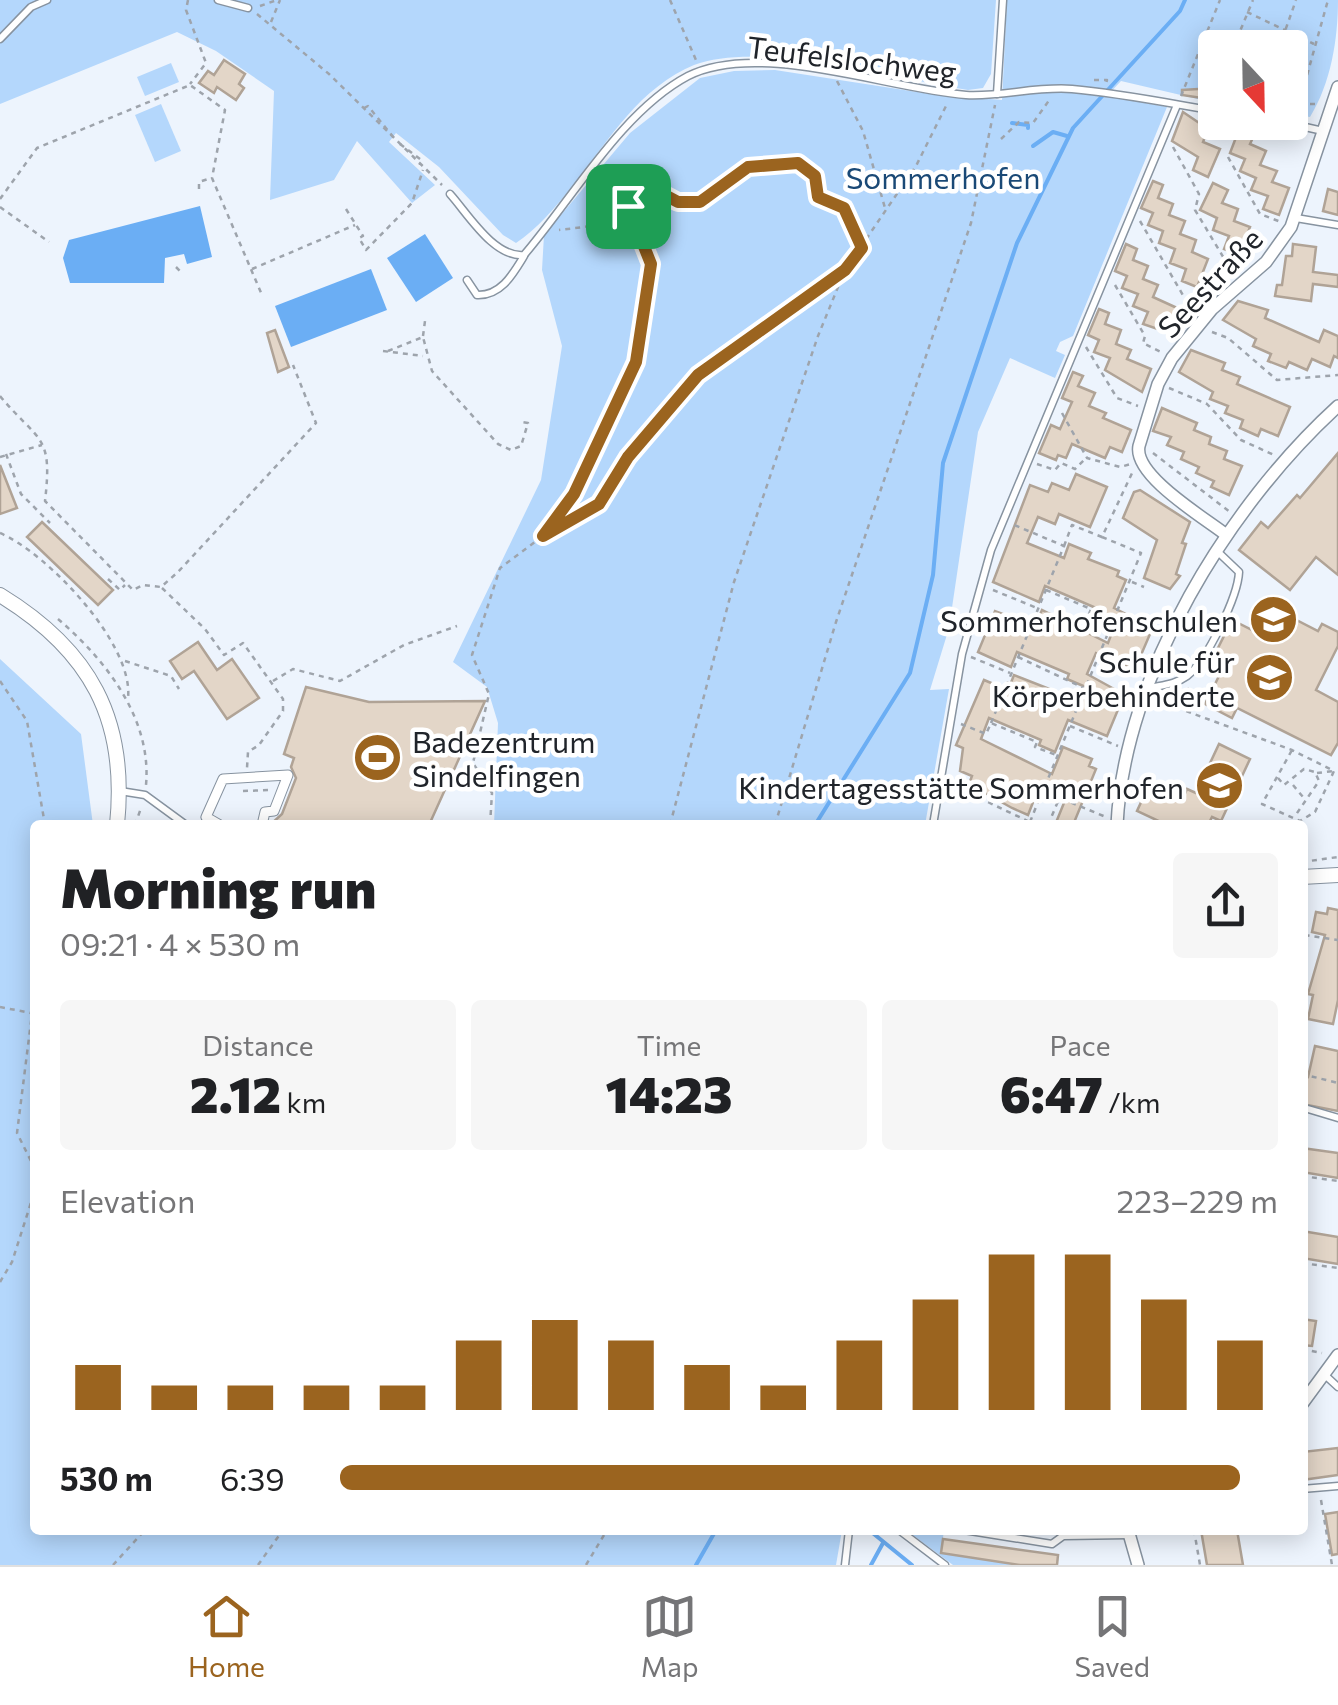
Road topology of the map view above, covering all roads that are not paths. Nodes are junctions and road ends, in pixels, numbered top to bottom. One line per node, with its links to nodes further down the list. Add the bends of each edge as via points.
1 (46, 0): 5 (lane)
2 (218, 0): 4 (lane)
3 (1003, 0): 7 (lane)
4 (248, 8)
5 (0, 39)
6 (1338, 87): 11 (street, Seestraße)
7 (997, 94): 8 (lane, Teufelslochweg, via 1056,89); 16 (lane, Teufelslochweg, via 783,66 700,71 636,118)
8 (1177, 105): 9 (lane); 28 (lane, via 1050,402 969,621)
9 (1198, 108)
10 (1308, 127): 11 (lane)
11 (1324, 131): 12 (street); 14 (street, Seestraße)
12 (1338, 134)
13 (450, 194): 16 (lane, via 498,247)
14 (1294, 222): 15 (lane); 19 (street, Seestraße, via 1266,262 1212,309 1172,358 1136,455)
15 (1338, 224)
16 (524, 255): 17 (lane, Teufelslochweg, via 511,277 488,295 477,295)
17 (467, 280)
18 (1338, 406): 19 (street)
19 (1225, 534): 20 (street)
20 (1216, 551): 22 (street); 22 (lane, via 1234,563 1239,581 1191,673)
21 (0, 595): 23 (street, via 49,630 88,671 117,744)
22 (1151, 684): 29 (street, via 1129,750)
23 (120, 791): 24 (street); 25 (lane, via 146,795)
24 (117, 820)
25 (179, 820)
26 (211, 820): 27 (street, via 206,817 222,779 288,776 274,812 265,812)
27 (263, 820)
28 (934, 820)
29 (1117, 820)
30 (1330, 876): 31 (street)
31 (1308, 890)
32 (1308, 1109): 33 (lane)
33 (1338, 1118)
34 (1338, 1355): 35 (street)
35 (1326, 1376): 36 (lane); 37 (street)
36 (1338, 1387)
37 (1308, 1397)
38 (1338, 1486): 39 (lane)
39 (1308, 1488)
40 (849, 1535): 45 (lane)
41 (906, 1535): 46 (lane)
42 (995, 1535): 43 (lane, via 1052,1544)
43 (1085, 1535)
44 (1129, 1535): 47 (street)
45 (845, 1565)
46 (945, 1565)
47 (1138, 1565)

